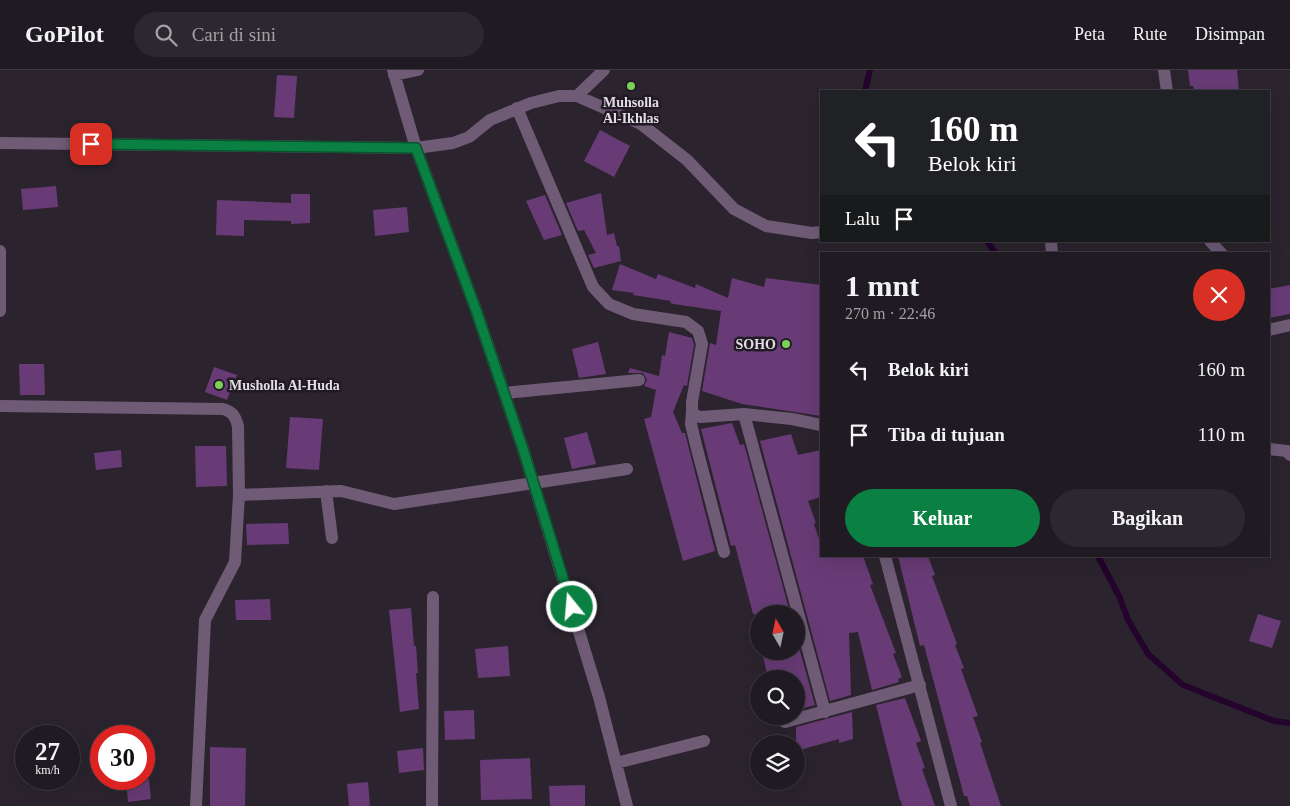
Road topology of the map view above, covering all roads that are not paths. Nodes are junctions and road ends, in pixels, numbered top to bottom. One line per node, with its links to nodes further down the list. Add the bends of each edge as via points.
1 (418, 70): 4 (street)
2 (604, 70): 6 (street)
3 (1164, 70): 5 (street)
4 (393, 72): 9 (street)
5 (1168, 90)
6 (577, 96): 7 (street, via 559,96); 10 (street, via 641,124 687,160 734,209 766,226)
7 (517, 108): 9 (street, via 490,120 469,137 453,143); 20 (street, via 593,288 609,304 633,314 686,322 698,331 702,344)
8 (0, 143): 9 (street)
9 (416, 148): 18 (street)
10 (820, 232)
11 (1211, 242): 13 (street)
12 (0, 251): 14 (street)
13 (1220, 252)
14 (0, 311)
15 (1290, 325): 16 (street)
16 (1270, 330)
17 (639, 380): 18 (street)
18 (504, 392): 26 (street)
19 (0, 406): 28 (street, via 223,409 235,416 238,426)
20 (692, 411): 21 (street, via 702,417); 30 (street, via 694,438)
21 (744, 414): 22 (street); 34 (street)
22 (820, 426)
23 (1270, 449): 24 (street, via 1287,451)
24 (1290, 455)
25 (627, 469): 26 (street)
26 (533, 482): 27 (street, via 394,504 341,491); 37 (street)
27 (326, 491): 28 (street); 29 (street)
28 (239, 495): 38 (street, via 235,562 205,620)
29 (332, 538)
30 (724, 552)
31 (884, 557): 33 (street)
32 (433, 598): 39 (street)
33 (920, 685): 34 (street); 41 (street)
34 (825, 712): 35 (street)
35 (805, 717)
36 (704, 741): 37 (street)
37 (616, 763): 40 (street)
38 (196, 806)
39 (432, 806)
40 (627, 806)
41 (951, 806)

